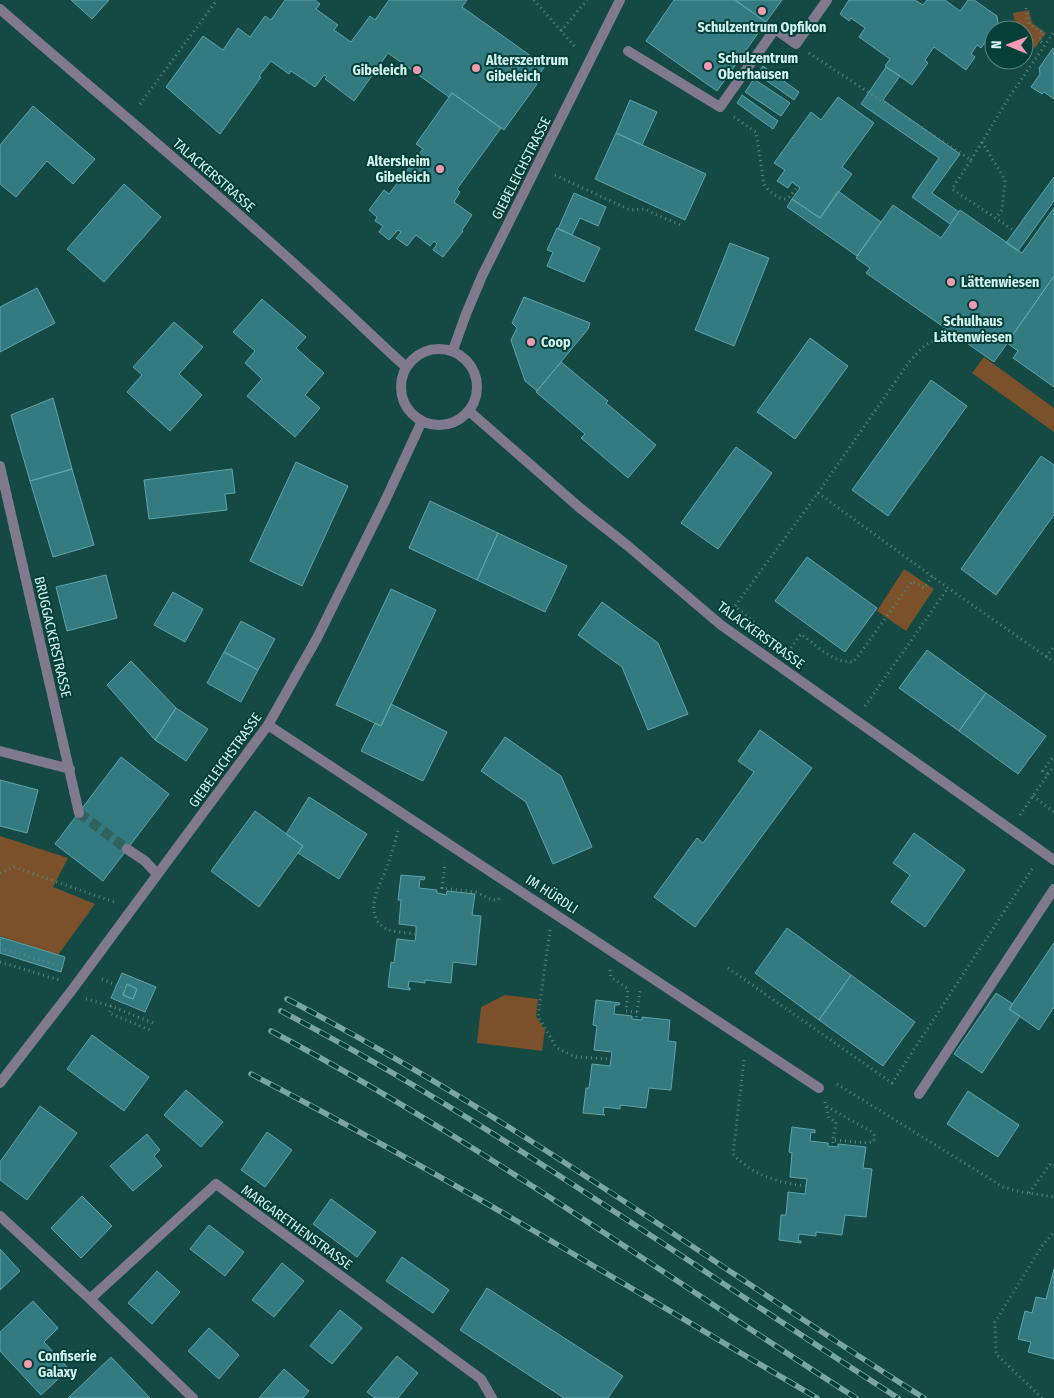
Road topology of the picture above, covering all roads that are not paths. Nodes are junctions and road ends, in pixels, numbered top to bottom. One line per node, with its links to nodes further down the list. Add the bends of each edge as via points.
1 (620, 0): 5 (street, GIEBELEICHSTRASSE, via 482,276)
2 (827, 0): 4 (street, via 796,44 775,29 720,107)
3 (0, 9): 6 (street, TALACKERSTRASSE, via 129,118)
4 (628, 51)
5 (453, 350): 6 (street, via 426,350); 7 (street, via 471,366 476,377 478,388)
6 (406, 367): 8 (street, via 401,379 404,403 411,414)
7 (469, 411): 8 (street, via 452,423 442,425); 15 (street, TALACKERSTRASSE, via 721,625)
8 (422, 421): 10 (street, GIEBELEICHSTRASSE, via 317,638)
9 (0, 466): 12 (street, BRUGGACKERSTRASSE)
10 (268, 725): 16 (street, GIEBELEICHSTRASSE); 19 (street, IM HÜRDLI)
11 (0, 751): 12 (street)
12 (70, 769): 13 (street, BRUGGACKERSTRASSE)
13 (79, 813)
14 (127, 849): 16 (street)
15 (1054, 860)
16 (157, 874): 18 (street, GIEBELEICHSTRASSE)
17 (1054, 889): 20 (street)
18 (0, 1083)
19 (819, 1088)
20 (918, 1094)
21 (0, 1216): 22 (street)
22 (90, 1299): 23 (street); 24 (street, MARGARETHENSTRASSE, via 216,1184 481,1379)
23 (193, 1398)
24 (492, 1398)

